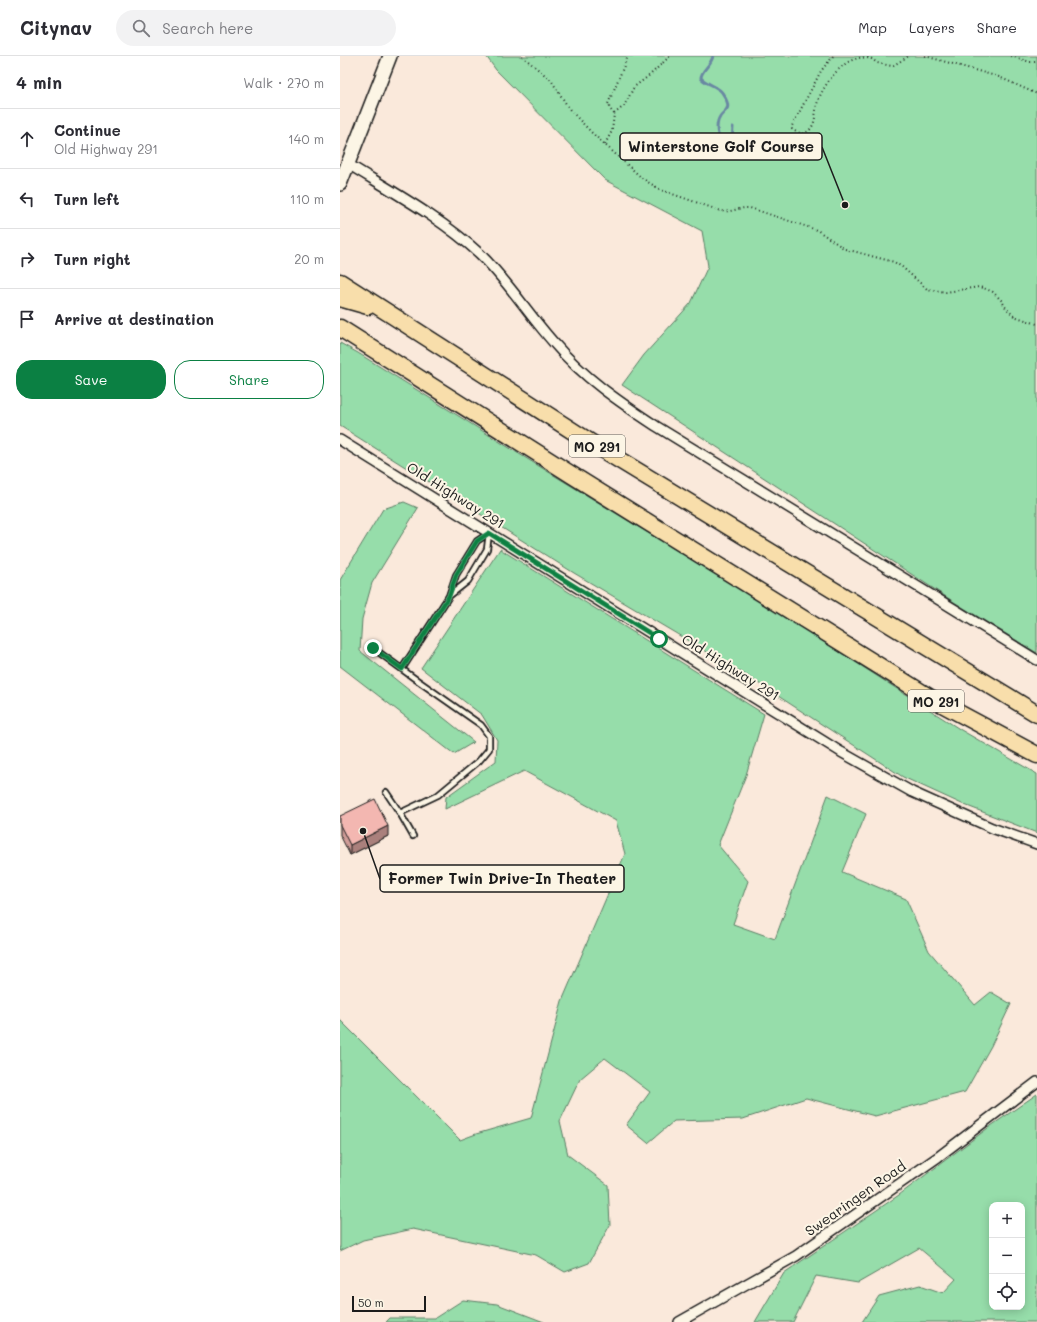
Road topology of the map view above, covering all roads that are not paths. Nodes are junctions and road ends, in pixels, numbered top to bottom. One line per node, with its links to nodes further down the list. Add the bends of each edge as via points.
1 (390, 56): 2 (main road)
2 (348, 164): 3 (main road); 10 (street, via 453,231 506,282 553,343 582,373 616,400)
3 (340, 184)
4 (341, 286): 12 (highway, MO 291, via 390,314 593,444)
5 (342, 330): 13 (highway, MO 291, via 929,696)
6 (340, 440): 7 (street, Old Highway 291)
7 (489, 533): 8 (lane, via 477,541 456,575); 8 (lane, via 487,549 468,581); 17 (street, Old Highway 291, via 841,752 924,798 992,828)
8 (449, 596): 11 (lane)
9 (373, 648): 11 (lane)
10 (1037, 660)
11 (402, 669): 15 (lane, via 481,725 489,736 489,749 479,761 438,795)
12 (1037, 714)
13 (1037, 755)
14 (386, 792): 15 (lane)
15 (400, 813): 16 (lane)
16 (413, 836)
17 (1037, 844)
18 (1037, 1082): 19 (street, Swearingen Road, via 938,1157 796,1256)
19 (679, 1322)

